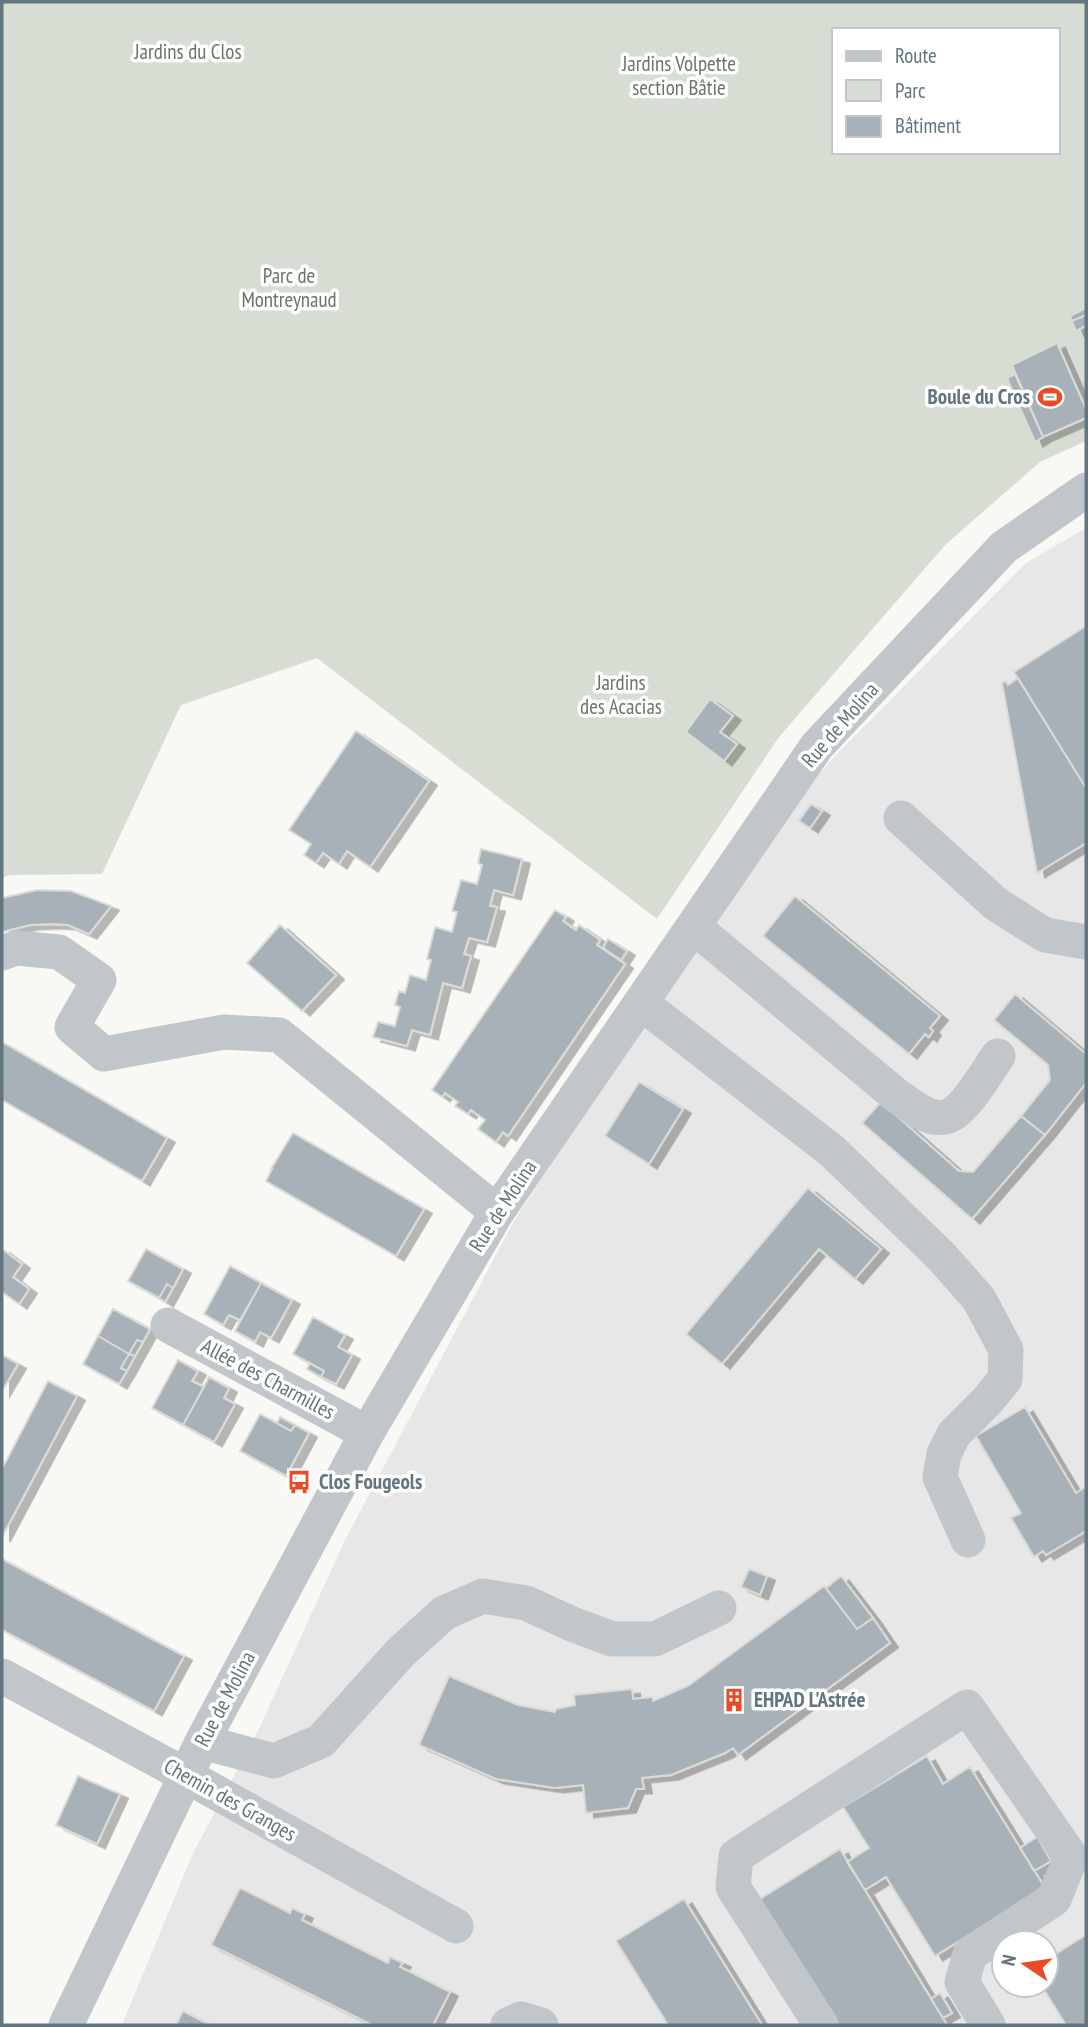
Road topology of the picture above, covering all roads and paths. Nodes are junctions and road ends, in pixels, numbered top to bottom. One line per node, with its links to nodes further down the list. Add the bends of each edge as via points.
1 (1086, 490): 3 (street, Rue de Molina, via 1004,547 817,746)
2 (901, 818): 4 (street, via 996,904 1045,935)
3 (694, 927): 6 (street, Rue de Molina); 7 (street, via 919,1111 942,1118 957,1113)
4 (1086, 942)
5 (2, 953): 8 (street, via 16,948 59,952 99,981 72,1027 104,1054 224,1032 279,1035)
6 (641, 1003): 8 (street, Rue de Molina); 11 (street, via 832,1151 979,1298 1006,1350 1005,1378 954,1434 940,1478)
7 (998, 1056)
8 (497, 1212): 10 (street, Rue de Molina)
9 (168, 1325): 10 (street, Allée des Charmilles)
10 (367, 1433): 14 (street, Rue de Molina)
11 (968, 1540)
12 (719, 1608): 14 (street, via 655,1639 612,1639 526,1602 483,1596 444,1613 400,1653 321,1741 274,1760)
13 (2, 1676): 15 (street, Chemin des Granges)
14 (202, 1742): 15 (street, Rue de Molina)
15 (185, 1774): 16 (street, Chemin des Granges); 17 (street, Rue de Molina)
16 (456, 1926)
17 (65, 2025)
18 (508, 2025): 19 (street, via 521,2019)
19 (541, 2025)
20 (821, 2025): 21 (street, via 733,1887 736,1856 967,1707 1071,1857 1055,1899 970,1954 962,1982)
21 (988, 2025)

